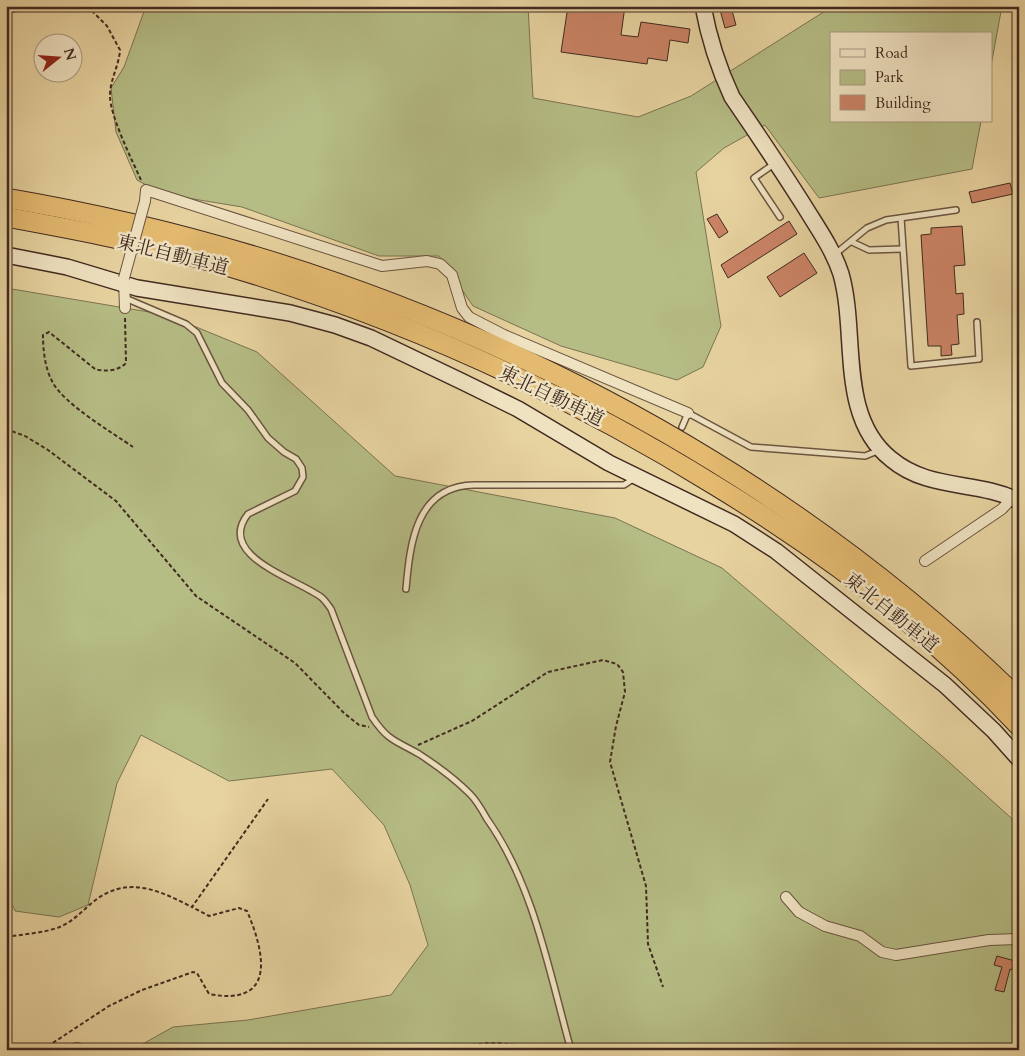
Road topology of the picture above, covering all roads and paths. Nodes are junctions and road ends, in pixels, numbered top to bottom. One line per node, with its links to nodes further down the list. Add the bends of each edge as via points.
1 (54, 6): 4 (path, via 13,12)
2 (87, 6): 6 (path, via 107,26 120,50 111,80 110,98)
3 (703, 6): 5 (street, via 709,42 718,68 732,97)
4 (6, 10)
5 (776, 163): 10 (lane, via 754,178); 15 (street)
6 (146, 196): 16 (street, bridge); 18 (street, via 382,266 427,261 440,264 452,275 462,308 470,317 504,335)
7 (6, 198): 27 (highway, 東北自動車道, via 116,220 282,264 446,324 535,364 696,450 812,525 918,606)
8 (956, 210): 11 (lane)
9 (6, 217): 28 (highway, 東北自動車道, via 98,234 198,258 271,280 362,311 529,382 610,423 686,467 800,539 931,642)
10 (780, 217)
11 (901, 218): 12 (lane, via 867,228); 13 (lane)
12 (852, 242): 13 (lane, via 869,250); 15 (lane)
13 (902, 249): 17 (lane, via 911,366 979,359)
14 (6, 255): 16 (street, via 67,267)
15 (834, 255): 22 (street, via 846,295 859,410 866,429)
16 (124, 292): 21 (path, via 126,363 123,367 103,371 95,369 49,332 43,335 43,345 48,372 58,390 72,404); 23 (street, via 290,314 371,338 518,409); 29 (lane, via 197,333 222,383 248,410 268,438 296,459 302,468 303,477 295,491 248,514 240,528 240,538 252,556 276,574 323,598 331,609 372,718)
17 (977, 322)
18 (688, 413): 19 (lane); 22 (lane, via 751,447 865,456)
19 (682, 427)
20 (6, 429): 29 (path, via 48,450 116,501 196,596 294,664 359,725)
21 (134, 448)
22 (880, 450): 24 (street, via 912,474)
23 (636, 477): 26 (lane, via 624,485 450,487 439,493 430,504 413,536); 31 (street, via 734,524 776,550 945,685)
24 (1015, 499): 25 (street)
25 (925, 561)
26 (406, 589)
27 (1019, 699)
28 (1019, 726)
29 (381, 731): 30 (lane)
30 (409, 749): 37 (path, via 472,721 548,672 603,660 617,664 623,672 625,692 610,762 646,886 648,944); 41 (lane, via 471,795 509,852 526,890)
31 (1019, 759)
32 (268, 800): 34 (path)
33 (786, 897): 36 (street, via 799,912 824,926 860,936 882,952 896,955 989,940)
34 (192, 907): 35 (path, via 162,892 134,886 105,894 78,917 61,926); 38 (path, via 209,916 239,908 246,911 255,930 260,956 259,982 254,988 229,996 209,994 193,972 109,1006)
35 (6, 937)
36 (1019, 939)
37 (663, 987)
38 (42, 1050)
39 (453, 1050): 40 (path, via 503,1043)
40 (535, 1050)
41 (571, 1050)

